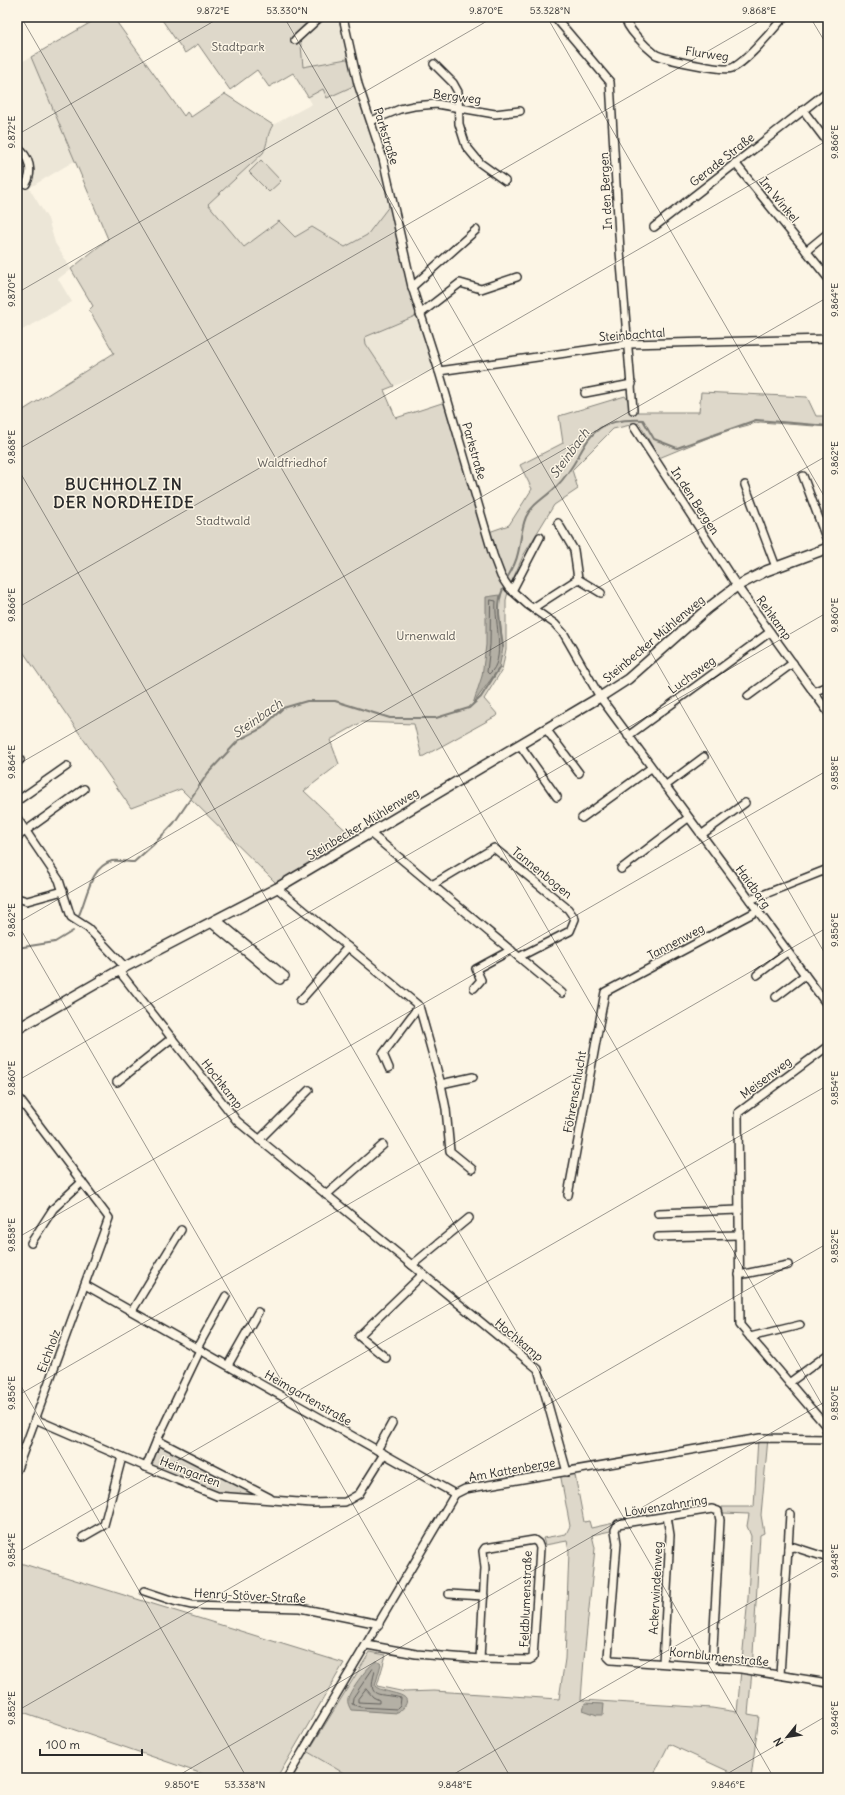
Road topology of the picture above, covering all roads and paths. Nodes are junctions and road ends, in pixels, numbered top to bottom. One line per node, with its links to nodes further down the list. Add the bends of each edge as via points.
1 (320, 17): 6 (street)
2 (343, 17): 12 (street, Parkstraße, via 358,84)
3 (555, 17): 27 (street, In den Bergen, via 610,82 620,251)
4 (625, 17): 5 (street, Flurweg, via 628,27 655,54 667,59 721,69 731,69 741,63)
5 (784, 17)
6 (295, 40)
7 (434, 64): 9 (street, via 453,82 458,92)
8 (828, 91): 10 (street, Gerade Straße)
9 (459, 107): 11 (street, Bergweg, via 495,114); 12 (street, Bergweg, via 437,104 414,106); 16 (street, via 459,124 466,146 480,163)
10 (803, 110): 13 (street); 15 (street, Gerade Straße)
11 (520, 111)
12 (371, 121): 24 (street, Parkstraße, via 383,159)
13 (828, 143)
14 (17, 148): 17 (street, via 22,151 30,165)
15 (735, 164): 18 (street, Gerade Straße); 21 (street, Im Winkel)
16 (505, 181)
17 (26, 184)
18 (654, 227)
19 (476, 230): 24 (street)
20 (828, 233): 21 (street)
21 (806, 251): 23 (street, Im Winkel)
22 (517, 277): 25 (street, via 481,289 460,283)
23 (828, 278)
24 (412, 287): 25 (street, Parkstraße)
25 (420, 314): 28 (street, Parkstraße)
26 (828, 339): 27 (street, Steinbachtal)
27 (629, 344): 28 (street, Steinbachtal); 29 (street, In den Bergen)
28 (439, 371): 42 (street, Parkstraße, via 493,555 501,576)
29 (632, 384): 30 (street); 31 (street, In den Bergen)
30 (585, 393)
31 (633, 410)
32 (634, 427): 41 (street, In den Bergen)
33 (803, 476): 37 (street)
34 (745, 485): 39 (street)
35 (558, 523): 40 (street, via 574,550)
36 (540, 537): 42 (street)
37 (828, 543)
38 (828, 548): 39 (street, Steinbecker Mühlenweg)
39 (776, 567): 41 (street, Steinbecker Mühlenweg)
40 (578, 579): 43 (street); 44 (street)
41 (737, 586): 45 (street, Rehkamp); 50 (street, Steinbecker Mühlenweg, via 628,679)
42 (512, 591): 44 (street, Parkstraße)
43 (601, 593)
44 (533, 608): 50 (street, Parkstraße, via 564,634)
45 (770, 632): 46 (street, Rehkamp); 53 (street, Luchsweg)
46 (793, 663): 48 (street, Rehkamp); 49 (street)
47 (828, 686): 48 (street)
48 (814, 692): 51 (street, Rehkamp)
49 (748, 696)
50 (600, 698): 52 (street, Steinbecker Mühlenweg); 53 (street, Haidbarg)
51 (828, 712)
52 (546, 729): 54 (street, Steinbecker Mühlenweg); 58 (street)
53 (628, 736): 57 (street, Haidbarg)
54 (520, 745): 61 (street); 68 (street, Steinbecker Mühlenweg)
55 (704, 757): 59 (street)
56 (67, 766): 62 (street)
57 (651, 768): 59 (street, Haidbarg); 65 (street)
58 (579, 773)
59 (665, 786): 66 (street, Haidbarg)
60 (84, 789): 67 (street)
61 (557, 797)
62 (17, 801)
63 (745, 802): 69 (street)
64 (17, 818): 67 (street, Hochkamp)
65 (582, 818)
66 (688, 818): 69 (street, Haidbarg); 71 (street)
67 (25, 831): 70 (street); 75 (street, Hochkamp, via 58,880)
68 (370, 833): 73 (street); 74 (street, Steinbecker Mühlenweg)
69 (702, 835): 77 (street, Haidbarg)
70 (17, 837)
71 (621, 869)
72 (828, 869): 77 (street)
73 (432, 885): 81 (street); 83 (street, Tannenbogen, via 494,848 568,909 575,919 570,931)
74 (277, 888): 79 (street, Steinbecker Mühlenweg); 80 (street)
75 (62, 891): 76 (street, via 27,901); 84 (street, Hochkamp, via 70,917 88,928)
76 (17, 898)
77 (750, 900): 78 (street, Haidbarg)
78 (757, 911): 82 (street, Haidbarg); 89 (street, Tannenweg)
79 (214, 921): 84 (street, Steinbecker Mühlenweg); 87 (street)
80 (348, 947): 92 (street); 93 (street)
81 (511, 950): 83 (street); 88 (street, via 476,969 481,980)
82 (788, 952): 85 (street); 86 (street, Haidbarg)
83 (519, 957): 90 (street)
84 (122, 969): 95 (street, Steinbecker Mühlenweg); 96 (street, Hochkamp)
85 (758, 975)
86 (805, 975): 91 (street); 94 (street, Haidbarg)
87 (282, 978)
88 (474, 988)
89 (605, 992): 109 (street, Föhrenschlucht)
90 (562, 993)
91 (776, 997)
92 (300, 1001)
93 (418, 1006): 98 (street, via 383,1054); 101 (street)
94 (828, 1006)
95 (17, 1029)
96 (172, 1038): 100 (street); 104 (street, Hochkamp, via 237,1121)
97 (828, 1046): 110 (street, Meisenweg, via 738,1113)
98 (389, 1068)
99 (473, 1077): 101 (street)
100 (117, 1082)
101 (441, 1084): 106 (street, via 450,1151)
102 (309, 1090): 104 (street)
103 (17, 1096): 107 (street)
104 (259, 1140): 108 (street, Hochkamp)
105 (383, 1145): 108 (street)
106 (472, 1170)
107 (82, 1182): 116 (street, via 53,1209); 121 (street, via 109,1218)
108 (326, 1195): 117 (street, Hochkamp)
109 (568, 1195)
110 (739, 1210): 111 (street); 114 (street, Meisenweg)
111 (658, 1213)
112 (469, 1218): 117 (street)
113 (181, 1230): 123 (street)
114 (739, 1235): 115 (street); 120 (street, Meisenweg)
115 (658, 1237)
116 (31, 1243)
117 (412, 1265): 119 (street, Hochkamp)
118 (788, 1265): 120 (street)
119 (423, 1274): 129 (street, via 359,1336); 142 (street, Hochkamp, via 538,1369)
120 (740, 1275): 126 (street, Meisenweg, via 740,1325)
121 (85, 1285): 123 (street, Heimgartenstraße); 132 (street, Eichholz)
122 (226, 1296): 127 (street)
123 (132, 1311): 127 (street, Heimgartenstraße)
124 (258, 1312): 130 (street)
125 (800, 1325): 126 (street)
126 (750, 1337): 131 (street, Meisenweg)
127 (199, 1349): 130 (street, Heimgartenstraße); 136 (street, Heimgarten)
128 (827, 1356): 131 (street)
129 (386, 1358)
130 (228, 1365): 137 (street, Heimgartenstraße)
131 (789, 1383): 134 (street, Meisenweg, via 825,1425)
132 (35, 1419): 139 (street, Heimgarten); 141 (street, Eichholz)
133 (392, 1424): 137 (street)
134 (828, 1436)
135 (828, 1439): 142 (street, Am Kattenberge, via 760,1438)
136 (157, 1440): 140 (street, Heimgarten); 144 (street, Heimgarten)
137 (377, 1450): 138 (street, Heimgartenstraße)
138 (384, 1454): 143 (street, Heimgartenstraße); 144 (street, Heimgarten, via 359,1494 345,1502)
139 (122, 1457): 140 (street, Heimgarten); 147 (street, via 104,1525)
140 (146, 1467): 144 (street, Heimgarten, via 217,1496)
141 (17, 1469)
142 (567, 1472): 143 (street, Am Kattenberge, via 465,1489)
143 (455, 1494): 153 (street, Am Kattenberge)
144 (274, 1500)
145 (790, 1514): 148 (street)
146 (667, 1516): 155 (street, Löwenzahnring, via 618,1524 616,1527); 157 (street, Ackerwindenweg, via 670,1535); 158 (street, Löwenzahnring, via 712,1509 718,1511 720,1520)
147 (83, 1537)
148 (788, 1548): 149 (street, via 794,1547); 159 (street)
149 (828, 1558)
150 (144, 1591): 153 (street, Henry-Stöver-Straße, via 192,1605 300,1608)
151 (449, 1594): 152 (street)
152 (484, 1596): 156 (street, Feldblumenstraße); 156 (street, Feldblumenstraße, via 485,1548 534,1540 538,1543 538,1604 533,1658)
153 (379, 1624): 154 (street, Am Kattenberge)
154 (367, 1645): 156 (street, Feldblumenstraße, via 416,1654); 162 (street, Am Kattenberge)
155 (608, 1657): 157 (street, Kornblumenstraße, via 611,1660)
156 (480, 1659)
157 (663, 1663): 158 (street, Kornblumenstraße)
158 (712, 1666): 159 (street, Kornblumenstraße)
159 (780, 1675): 161 (street, Kornblumenstraße)
160 (828, 1678): 161 (street)
161 (828, 1683)
162 (287, 1778)

